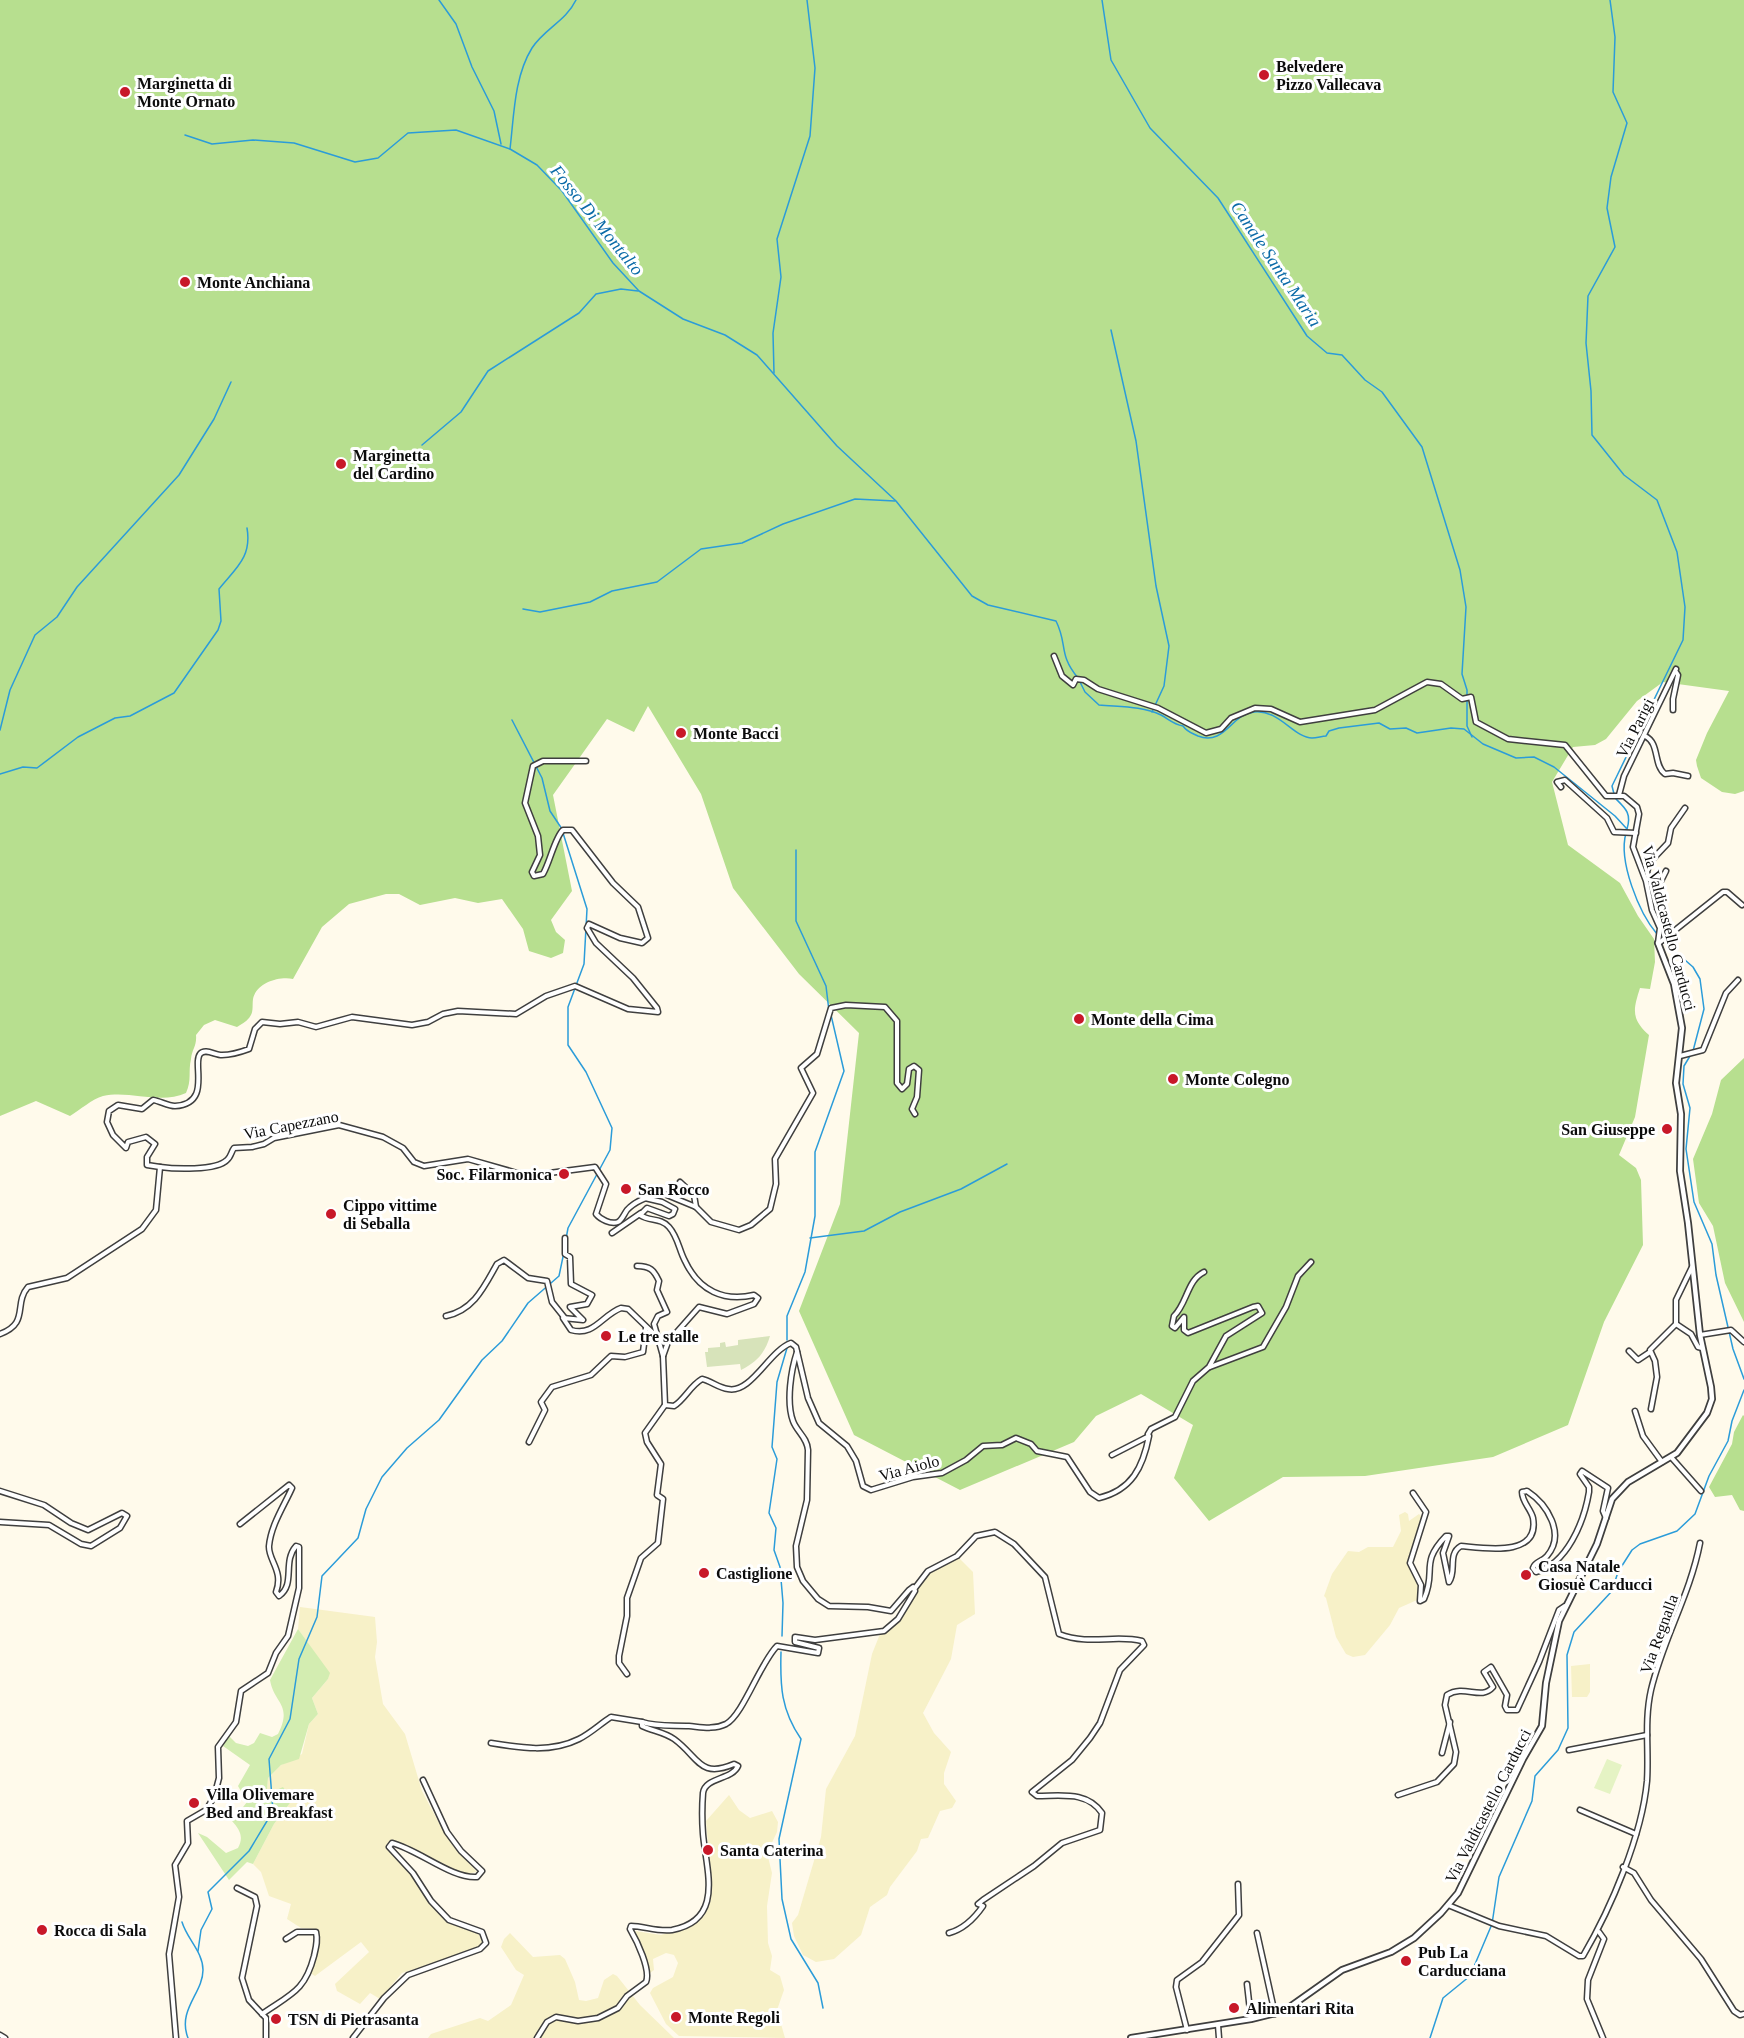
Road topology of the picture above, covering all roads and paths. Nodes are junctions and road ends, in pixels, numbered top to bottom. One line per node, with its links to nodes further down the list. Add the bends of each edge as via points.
1 (1054, 656): 7 (street, Via Valdicastello Carducci, via 1066,682 1072,685 1078,679 1158,708 1206,733 1221,729 1231,718 1254,708 1271,709 1300,722 1375,710 1410,689 1436,682 1462,699 1473,698 1474,719 1508,739 1564,745 1606,796)
2 (1673, 710): 3 (street, Via Parigi, via 1676,670)
3 (1645, 736): 5 (street, via 1653,745 1660,771); 7 (street, Via Parigi)
4 (586, 760): 17 (street, via 543,761 533,766 525,802 538,836 540,855 532,872 534,876 543,874 558,835 572,830 613,883 638,907 648,938 642,943 613,935 594,924 587,928 658,1012 628,1009 575,986 546,996 520,1013 458,1011 412,1024 352,1017 316,1027 298,1022 262,1022 255,1029 249,1049 221,1055 200,1053 200,1083 184,1103 171,1106 153,1100 142,1109 118,1106 109,1111 107,1122 121,1146 126,1148 128,1142 146,1137 155,1144 147,1165)
5 (1688, 776)
6 (1560, 787): 9 (street, via 1557,782 1565,780 1607,818 1614,832)
7 (1616, 796): 9 (street, Via Valdicastello Carducci, via 1636,807 1639,814)
8 (1684, 808): 11 (street, via 1671,828 1668,843 1650,862)
9 (1634, 832): 11 (street, Via Valdicastello Carducci, via 1633,847)
10 (1666, 871): 11 (street, via 1659,885)
11 (1648, 880): 13 (street, Via Valdicastello Carducci, via 1652,910 1660,928)
12 (1742, 905): 13 (street, via 1723,892)
13 (1658, 943): 15 (street, Via Valdicastello Carducci, via 1680,1009)
14 (1738, 980): 15 (street, via 1726,993 1707,1044 1697,1053)
15 (1680, 1056): 26 (street, Via Valdicastello Carducci, via 1676,1083 1681,1114 1680,1171)
16 (915, 1114): 20 (street, via 912,1109 919,1070 914,1066 909,1070 902,1089 897,1083 897,1021 885,1007 836,1005 831,1008 817,1054 801,1068 813,1093 775,1159 776,1184 770,1209 752,1225 739,1230 711,1221)
17 (160, 1167): 19 (street, Via Capezzano, via 183,1171 219,1165 234,1148 258,1146 274,1138 339,1125 383,1137 424,1166 468,1159 534,1175 595,1167 606,1184 596,1214 607,1221 620,1221 628,1209); 32 (street, via 156,1210 142,1229 67,1278 28,1287 22,1296 18,1322)
18 (680, 1182): 20 (street, via 694,1195)
19 (644, 1198): 20 (street, via 668,1193); 21 (street, via 668,1205 675,1212 669,1216 647,1208)
20 (696, 1207)
21 (641, 1213): 22 (street); 40 (street, via 643,1218 662,1220 689,1268 718,1295 758,1298 754,1304 727,1314 699,1307 668,1342)
22 (612, 1233)
23 (565, 1238): 29 (street, via 571,1284 592,1295 586,1304 570,1307 582,1316 582,1321)
24 (1311, 1262): 41 (street, via 1298,1276 1263,1347)
25 (637, 1266): 33 (street, via 651,1268 659,1281 657,1290 667,1312 655,1320)
26 (1692, 1267): 30 (street, via 1676,1300); 34 (street, Via Valdicastello Carducci)
27 (1204, 1272): 41 (street, via 1194,1280 1182,1309 1174,1316 1175,1328 1184,1317 1184,1330 1188,1333 1253,1307 1258,1306 1262,1313 1226,1336)
28 (446, 1316): 29 (street, via 470,1306 497,1264 504,1260 528,1278 547,1281 552,1302)
29 (564, 1317): 31 (street, via 571,1330 585,1331 621,1308 628,1309)
30 (1676, 1324): 36 (street); 39 (street)
31 (646, 1328): 33 (street); 46 (street, via 643,1353 611,1356 591,1375 552,1388 541,1402 545,1410)
32 (0, 1334)
33 (656, 1335): 40 (street)
34 (1700, 1335): 35 (street, via 1729,1330); 36 (street, Via Valdicastello Carducci)
35 (1744, 1342)
36 (1702, 1348): 48 (street, Via Valdicastello Carducci, via 1711,1387 1710,1404 1695,1432)
37 (1629, 1351): 39 (street, via 1638,1360)
38 (797, 1352): 42 (street, via 791,1343 784,1345 743,1386 728,1390 702,1378 679,1403); 45 (street, Via Aiolo, via 808,1398 819,1423 847,1446 863,1486 871,1490 942,1473 983,1446 1002,1445 1016,1438 1037,1451 1067,1457 1090,1492 1099,1498 1118,1492 1133,1480 1147,1449); 57 (street, via 792,1365 790,1402 793,1422 808,1450 807,1500 796,1546 797,1567 803,1581 829,1606 887,1611)
39 (1650, 1352): 43 (street, via 1657,1377)
40 (663, 1356): 42 (street)
41 (1209, 1367): 45 (street, via 1193,1381 1175,1418)
42 (665, 1405): 59 (street, via 645,1433 660,1464 657,1495 663,1499 658,1543 641,1558 627,1598 619,1656 621,1669)
43 (1651, 1409)
44 (1635, 1411): 49 (street, via 1642,1436)
45 (1148, 1434): 47 (street)
46 (530, 1442)
47 (1112, 1455)
48 (1671, 1457): 49 (street, Via Valdicastello Carducci); 51 (street)
49 (1662, 1462): 53 (street, Via Valdicastello Carducci, via 1621,1487)
50 (0, 1491): 54 (street, via 44,1504 70,1523 88,1530 122,1513 127,1516 120,1528 91,1546 49,1525)
51 (1701, 1491)
52 (1413, 1493): 53 (street, Via Valdicastello Carducci, via 1426,1512 1410,1563 1421,1585 1420,1601 1429,1586 1431,1554 1446,1536 1450,1540 1443,1553 1449,1582 1457,1548 1521,1546 1533,1527 1533,1516 1522,1492 1537,1498 1554,1527 1554,1543 1547,1556 1534,1564 1536,1572 1544,1570 1570,1543 1589,1492 1582,1471 1608,1488 1603,1511)
53 (1606, 1518): 58 (street, Via Valdicastello Carducci)
54 (0, 1522)
55 (240, 1524): 88 (street, via 289,1485 292,1488 280,1510 269,1547 276,1564 279,1596 287,1583 289,1555 299,1547 299,1588 288,1636 268,1673 241,1691 236,1722 218,1748 219,1778 214,1797 206,1810 187,1821 188,1843 175,1865 180,1897 173,1920 169,1961)
56 (1700, 1543): 62 (street, Via Regnalla, via 1690,1586 1656,1671 1646,1719)
57 (915, 1588): 61 (street, via 898,1619 884,1631 815,1640 795,1636 795,1642 819,1648 818,1653 777,1646 734,1718 724,1725 712,1728); 75 (street, via 928,1572 957,1556 976,1536 995,1532 1014,1544 1045,1577 1059,1634 1083,1640 1131,1638 1144,1645 1120,1670 1100,1723 1090,1738 1072,1760 1032,1792 1037,1796 1079,1796 1090,1800 1102,1813 1100,1830 1062,1843 983,1899 978,1904 983,1906 960,1930)
58 (1565, 1606): 60 (street, via 1559,1610 1517,1710 1507,1710 1507,1695 1491,1667 1484,1672 1492,1687 1488,1692 1481,1694 1468,1689 1448,1695 1445,1705); 73 (street, Via Valdicastello Carducci, via 1546,1683 1542,1726 1458,1893)
59 (627, 1674)
60 (1450, 1721): 65 (street); 67 (street, via 1456,1752 1454,1764 1437,1782)
61 (642, 1722): 63 (street, via 611,1717 577,1740 543,1749); 91 (street, via 642,1726 673,1738 705,1766 716,1771 738,1766 734,1773 709,1784 703,1791 708,1900 700,1914 674,1929 631,1926 648,1976 646,1982 610,2013 578,2021 555,2017)
62 (1647, 1734): 64 (street); 69 (street, Via Regnalla, via 1645,1793)
63 (491, 1743)
64 (1569, 1750)
65 (1442, 1753)
66 (423, 1780): 90 (street, via 447,1832 482,1871 477,1878 463,1877 411,1849 392,1843 389,1847 441,1912 456,1924 482,1932 486,1943 480,1949 408,1975)
67 (1398, 1795)
68 (1580, 1810): 69 (street)
69 (1635, 1834): 70 (street, Via Regnalla)
70 (1623, 1867): 74 (street, Via Regnalla); 81 (street, via 1634,1873 1651,1900 1701,1959 1729,2003 1740,2015)
71 (1238, 1884): 84 (street, via 1239,1915 1202,1962 1177,1980)
72 (237, 1888): 79 (street, via 255,1897 242,1978 249,2000)
73 (1448, 1905): 74 (street, via 1499,1926 1546,1936 1579,1956 1583,1956); 80 (street, Via Valdicastello Carducci, via 1414,1938 1391,1952 1342,1970 1300,2002)
74 (1599, 1932): 94 (street, via 1604,1939 1588,1980 1587,1998)
75 (949, 1933)
76 (1257, 1933): 80 (street)
77 (286, 1940): 79 (street, via 297,1932 315,1931 318,1942 309,1974 301,1986)
78 (1247, 1984): 82 (street)
79 (262, 2014): 89 (street, via 267,2023)
80 (1275, 2014): 82 (street, Via Valdicastello Carducci)
81 (1744, 2014)
82 (1251, 2019): 83 (street, Via Valdicastello Carducci)
83 (1218, 2025): 84 (street, Via Valdicastello Carducci); 93 (street)
84 (1187, 2030): 86 (street, Via Valdicastello Carducci)
85 (0, 2035): 87 (street)
86 (1166, 2036): 92 (street, Via Valdicastello Carducci)
87 (5, 2038)
88 (176, 2038)
89 (266, 2038)
90 (353, 2038)
91 (537, 2038)
92 (1131, 2038)
93 (1219, 2038)
94 (1603, 2038)

